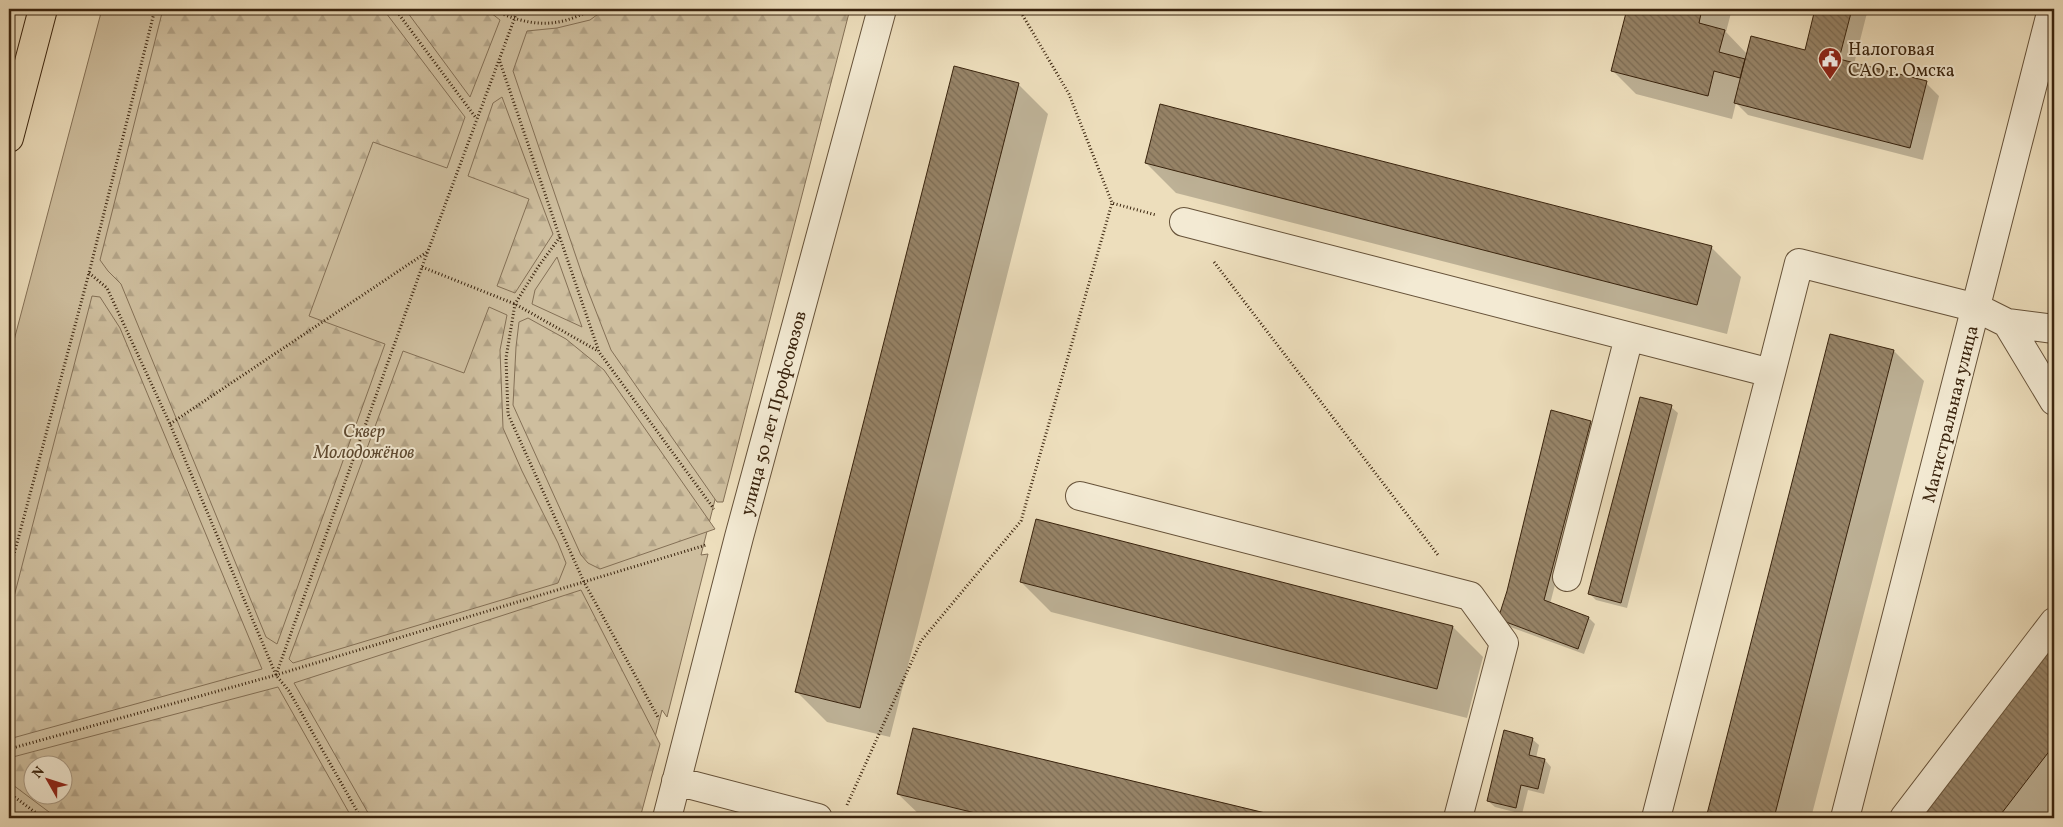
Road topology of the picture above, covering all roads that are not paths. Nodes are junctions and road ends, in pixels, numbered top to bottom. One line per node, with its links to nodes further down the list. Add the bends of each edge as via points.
1 (43, 9): 4 (main road)
2 (882, 9): 15 (street, улица 50 лет Профсоюзов)
3 (2052, 9): 6 (street, Магистральная улица)
4 (9, 138)
5 (1184, 222): 9 (street)
6 (1977, 308): 7 (street); 10 (street, via 1799,263); 20 (street, Магистральная улица)
7 (2007, 323): 8 (street); 11 (street)
8 (2054, 329)
9 (1629, 337): 10 (street); 13 (street)
10 (1771, 373): 19 (street)
11 (2054, 401)
12 (1080, 496): 18 (street, via 1470,596 1504,643)
13 (1567, 576)
14 (2054, 622): 21 (street)
15 (676, 781): 16 (street, улица 50 лет Профсоюзов); 17 (street)
16 (667, 818)
17 (818, 818)
18 (1458, 818)
19 (1656, 818)
20 (1845, 818)
21 (1904, 818)

